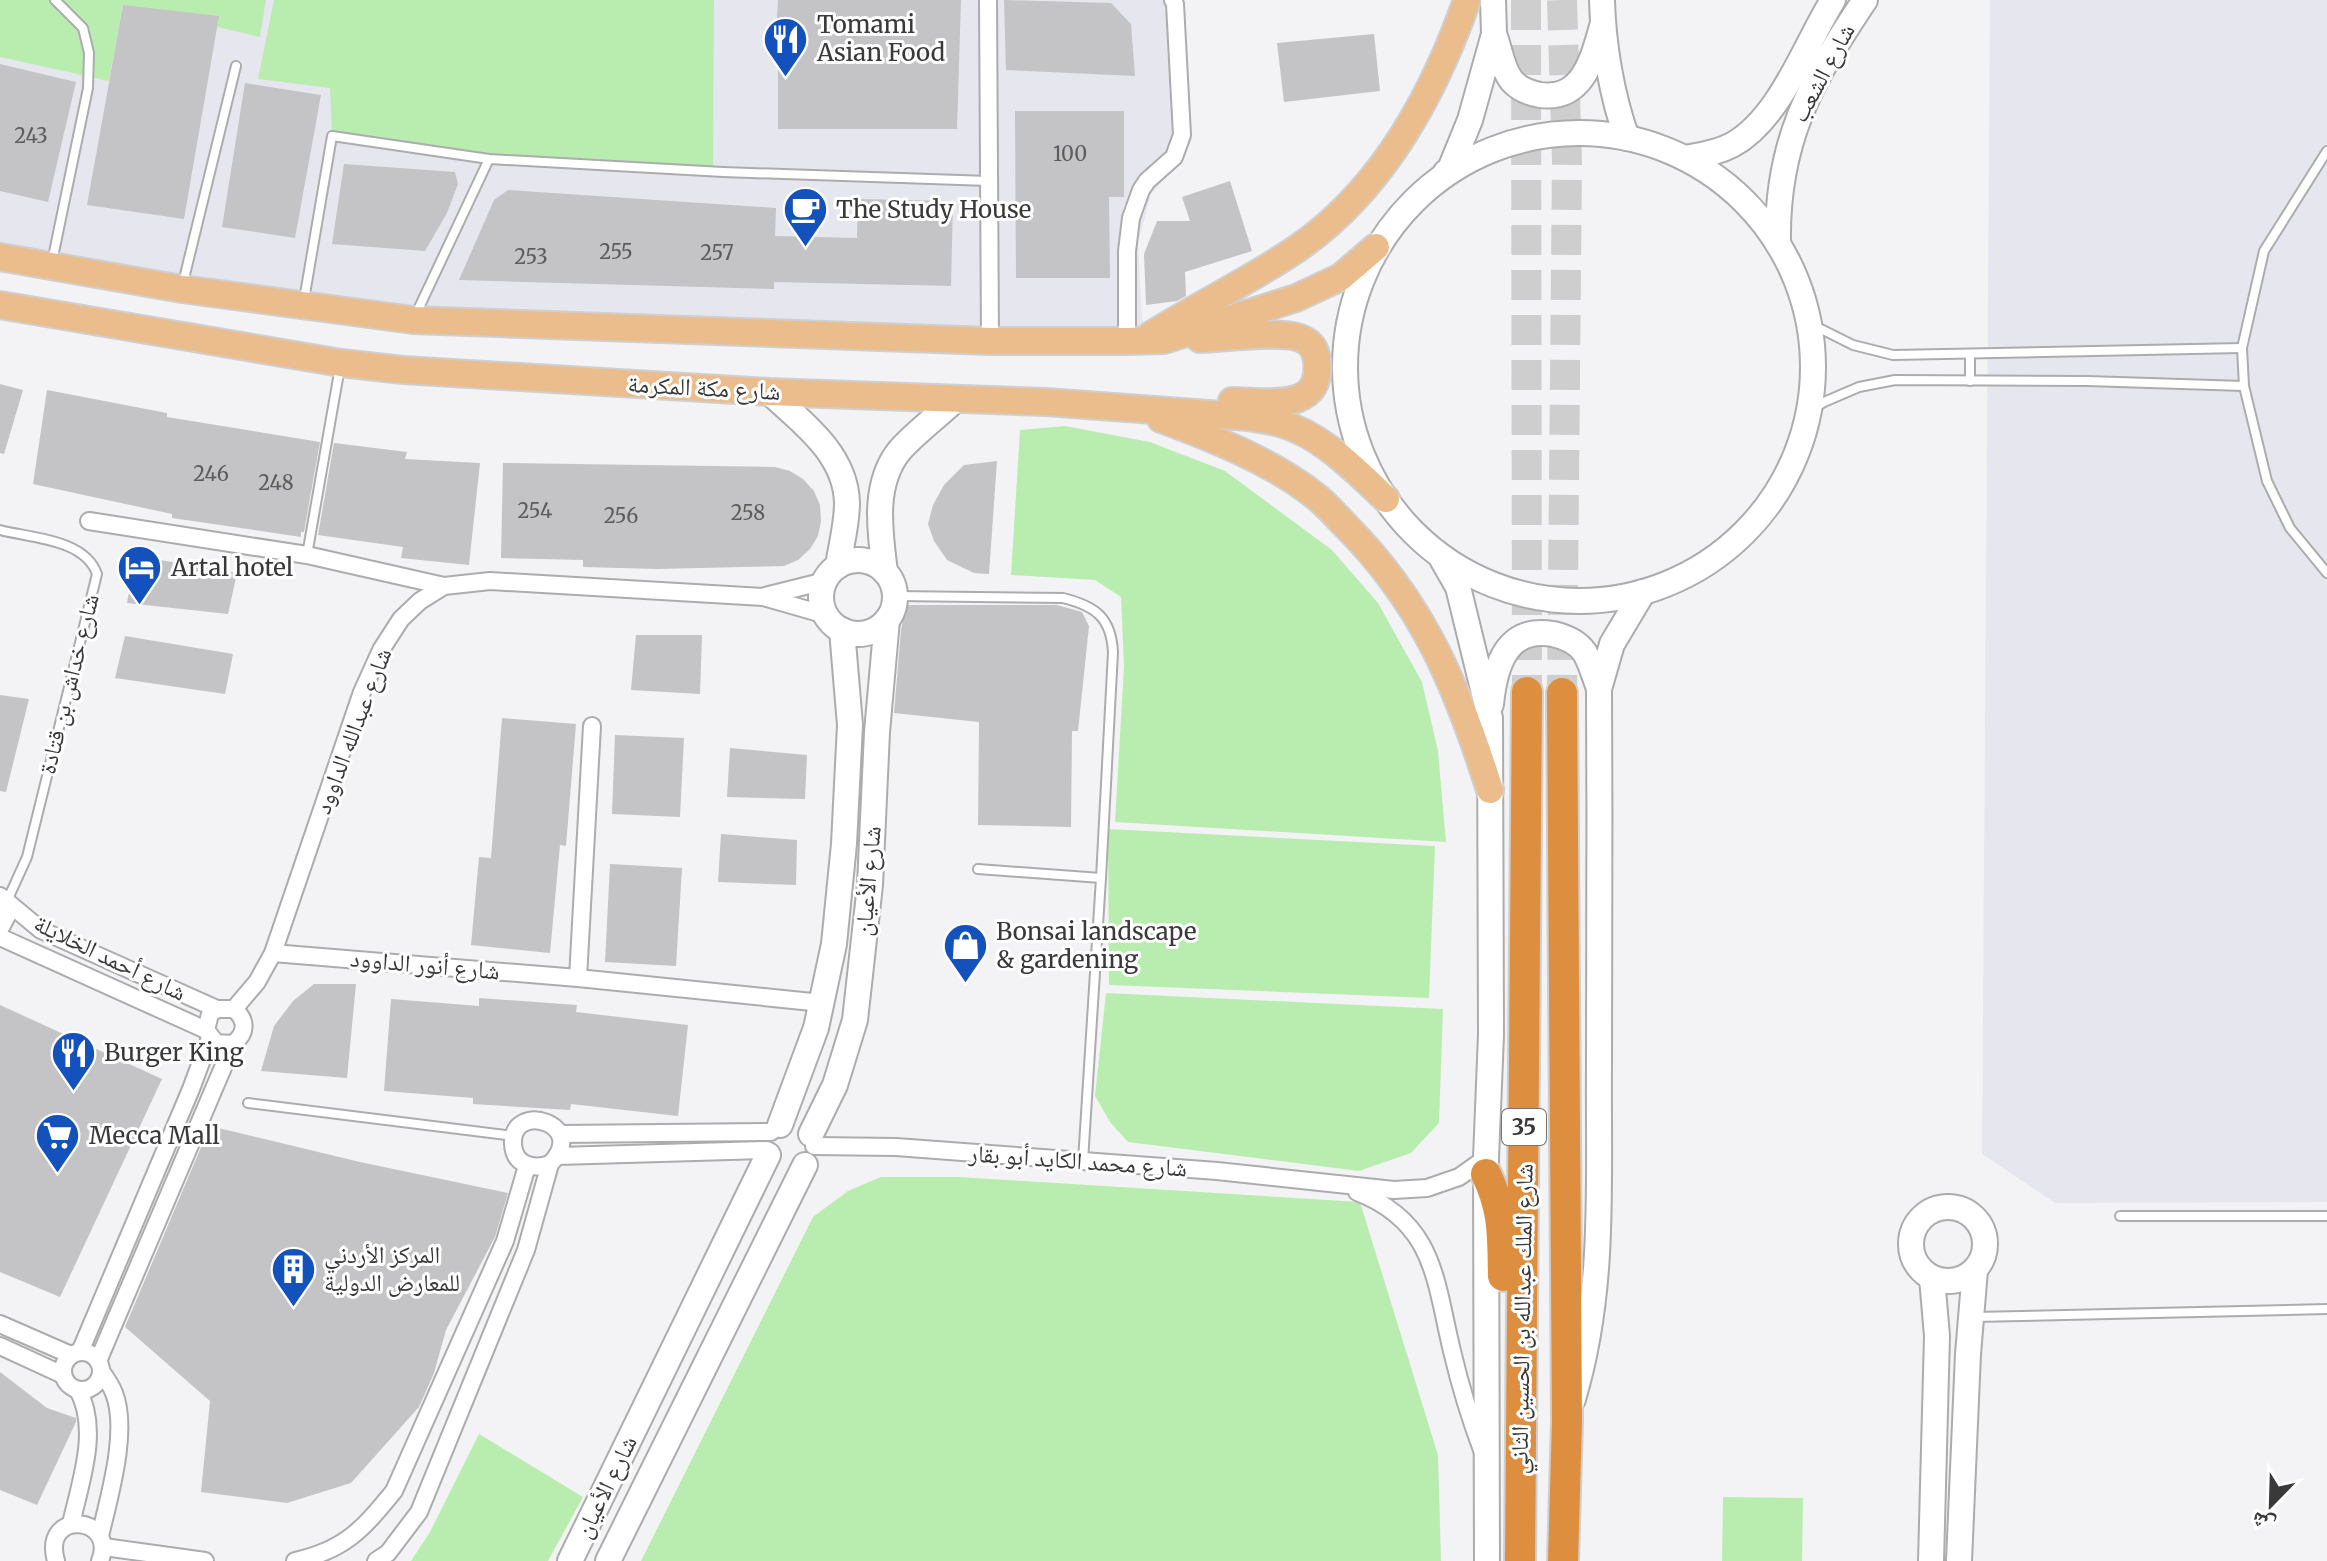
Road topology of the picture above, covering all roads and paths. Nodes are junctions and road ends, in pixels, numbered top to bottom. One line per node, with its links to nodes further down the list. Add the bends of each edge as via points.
1 (55, 0): 20 (lane, via 83,28 89,53 88,88)
2 (988, 0): 15 (street)
3 (1467, 0): 27 (main road, via 1432,83 1401,138 1355,201 1299,247)
4 (1493, 0): 9 (street)
5 (1833, 0): 13 (street, شارع الشعب, via 1782,92 1754,129 1715,153)
6 (1865, 0): 17 (street, شارع الشعب, via 1795,122 1780,182)
7 (1175, 1): 27 (street, via 1182,135 1174,157 1141,190 1127,251)
8 (1602, 12): 9 (street, via 1595,50 1581,81 1553,95 1523,90 1512,81); 11 (street)
9 (1494, 34): 16 (street, via 1450,169)
10 (236, 66): 21 (lane)
11 (1627, 138): 13 (street); 16 (street, via 1569,133 1523,139 1469,160)
12 (2327, 151): 28 (lane, via 2264,251)
13 (1685, 158): 17 (street, via 1731,190)
14 (489, 159): 15 (lane); 23 (lane, via 332,136); 24 (lane)
15 (990, 181): 26 (street)
16 (1430, 185): 18 (street)
17 (1778, 244): 25 (street, via 1800,289)
18 (1376, 247): 27 (main road, via 1316,290); 38 (street, via 1347,330 1344,374 1350,418 1364,460)
19 (0, 257): 20 (main road)
20 (51, 267): 21 (main road)
21 (182, 289): 23 (main road)
22 (0, 305): 30 (main road, شارع مكة المكرمة)
23 (303, 307): 24 (main road)
24 (413, 320): 26 (main road)
25 (1809, 323): 29 (lane, via 1872,352); 37 (street, via 1812,393)
26 (990, 341): 27 (main road)
27 (1145, 341): 35 (main road, via 1289,335 1315,350 1316,376 1309,393 1284,402)
28 (2242, 348): 29 (lane); 32 (lane)
29 (1970, 354): 31 (lane)
30 (341, 363): 33 (main road, شارع مكة المكرمة); 42 (lane)
31 (1970, 381): 32 (lane); 37 (lane, via 1895,380 1859,387 1809,412)
32 (2244, 386): 45 (lane, via 2267,481 2290,528)
33 (769, 392): 34 (main road, شارع مكة المكرمة); 44 (street, via 821,440 841,472 847,502)
34 (956, 399): 35 (main road, شارع مكة المكرمة); 43 (street, via 899,451 888,472 879,531)
35 (1046, 402): 36 (main road, شارع مكة المكرمة)
36 (1135, 410): 38 (main road, شارع مكة المكرمة, via 1280,423 1337,454); 57 (main road, via 1256,459 1314,494 1364,544 1411,603 1447,672)
37 (1805, 428): 47 (street, via 1777,492 1739,538 1690,573)
38 (1386, 499): 41 (street)
39 (89, 521): 42 (street)
40 (0, 530): 60 (lane, شارع خداش بن قتادة, via 84,554 97,574 27,857)
41 (1439, 554): 47 (street, via 1469,573 1537,596 1608,599); 55 (street, via 1458,587)
42 (307, 555): 46 (street)
43 (885, 572): 44 (street, via 875,564 850,561); 48 (street)
44 (832, 573): 49 (street, شارع عبدالله الداوود); 51 (street, via 821,592)
45 (2327, 573)
46 (444, 586): 49 (street, شارع عبدالله الداوود, via 490,581); 63 (street, شارع عبدالله الداوود, via 401,619 381,650)
47 (1643, 592): 52 (street, via 1612,644)
48 (895, 596): 50 (street); 59 (lane, via 1063,598 1085,603 1100,615 1112,633 1113,652)
49 (763, 597): 51 (street, شارع عبدالله الداوود)
50 (887, 620): 51 (street, via 867,633 854,634); 73 (street, شارع الأعيان, via 870,885 855,1020)
51 (834, 623): 65 (street, شارع الأعيان, via 850,725 834,944)
52 (1599, 689): 55 (street, via 1584,651 1574,642 1542,632 1522,637 1500,663); 91 (street, via 1601,1192 1593,1307)
53 (1527, 692): 92 (highway, شارع الملك عبدالله بن الحسين الثاني / 35)
54 (1562, 693): 91 (highway, شارع الملك عبدالله بن الحسين الثاني / 35)
55 (1490, 718): 57 (street, شارع الملك عبدالله بن الحسين الثاني)
56 (592, 726): 64 (street)
57 (1490, 790): 77 (street, شارع الملك عبدالله بن الحسين الثاني)
58 (978, 869): 59 (lane)
59 (1101, 878): 75 (lane)
60 (4, 898): 61 (street, via 7,916); 66 (street, شارع أحمد الخلايلة, via 41,930)
61 (0, 929)
62 (0, 937): 67 (street, شارع أحمد الخلايلة)
63 (273, 953): 64 (street, شارع أنور الداوود); 66 (street, شارع عبدالله الداوود, via 257,982)
64 (578, 978): 65 (street, شارع أنور الداوود)
65 (822, 1003): 72 (street, شارع الأعيان)
66 (225, 1009): 67 (street, via 210,1014); 68 (street, via 240,1014 244,1031)
67 (208, 1034): 68 (street, via 216,1043); 87 (street, via 191,1089)
68 (233, 1044): 88 (street)
69 (248, 1103): 71 (lane)
70 (560, 1134): 71 (street, via 542,1120 530,1120); 72 (street); 74 (street, via 562,1145)
71 (514, 1136): 76 (street, via 513,1148)
72 (772, 1140): 73 (street, via 797,1123); 73 (street, via 775,1164 784,1169 795,1170); 74 (street); 100 (street, شارع الأعيان)
73 (810, 1148): 75 (street, شارع محمد الكايد أبو بقار, via 896,1147); 101 (street, شارع الأعيان)
74 (554, 1160): 76 (street, via 539,1168); 99 (street, via 526,1250 419,1512)
75 (1083, 1161): 78 (street, شارع محمد الكايد أبو بقار)
76 (527, 1166): 98 (street, via 505,1241 394,1491 367,1524 335,1549)
77 (1486, 1166): 78 (street, شارع محمد الكايد أبو بقار, via 1427,1188); 92 (highway, via 1501,1212 1506,1388); 93 (street, شارع الملك عبدالله بن الحسين الثاني)
78 (1340, 1186): 93 (street, شارع محمد الكايد أبو بقار, via 1389,1209 1424,1249)
79 (2120, 1216): 80 (lane)
80 (2327, 1216)
81 (1975, 1270): 82 (street, via 1955,1281); 82 (street, via 1985,1249 1981,1227 1964,1211 1941,1207 1921,1218 1910,1239 1915,1262); 84 (street)
82 (1932, 1278): 105 (street, via 1937,1336)
83 (2327, 1309): 84 (lane)
84 (1970, 1317): 106 (street)
85 (0, 1324): 87 (street)
86 (0, 1346): 89 (street)
87 (76, 1354): 88 (street, via 89,1354); 89 (street, via 64,1364)
88 (99, 1366): 90 (street, via 98,1382); 95 (street, via 113,1388 119,1420)
89 (63, 1375): 90 (street)
90 (78, 1390): 94 (street, via 88,1425)
91 (1567, 1421): 104 (highway, شارع الملك عبدالله بن الحسين الثاني / 35)
92 (1521, 1441): 103 (highway, شارع الملك عبدالله بن الحسين الثاني / 35)
93 (1487, 1463): 102 (street, شارع الملك عبدالله بن الحسين الثاني)
94 (71, 1524): 95 (street, via 93,1528); 96 (street, via 54,1539)
95 (101, 1548): 97 (street)
96 (56, 1561)
97 (205, 1561)
98 (295, 1561)
99 (376, 1561)
100 (570, 1561)
101 (608, 1561)
102 (1487, 1561)
103 (1520, 1561)
104 (1563, 1561)
105 (1931, 1561)
106 (1959, 1561)

